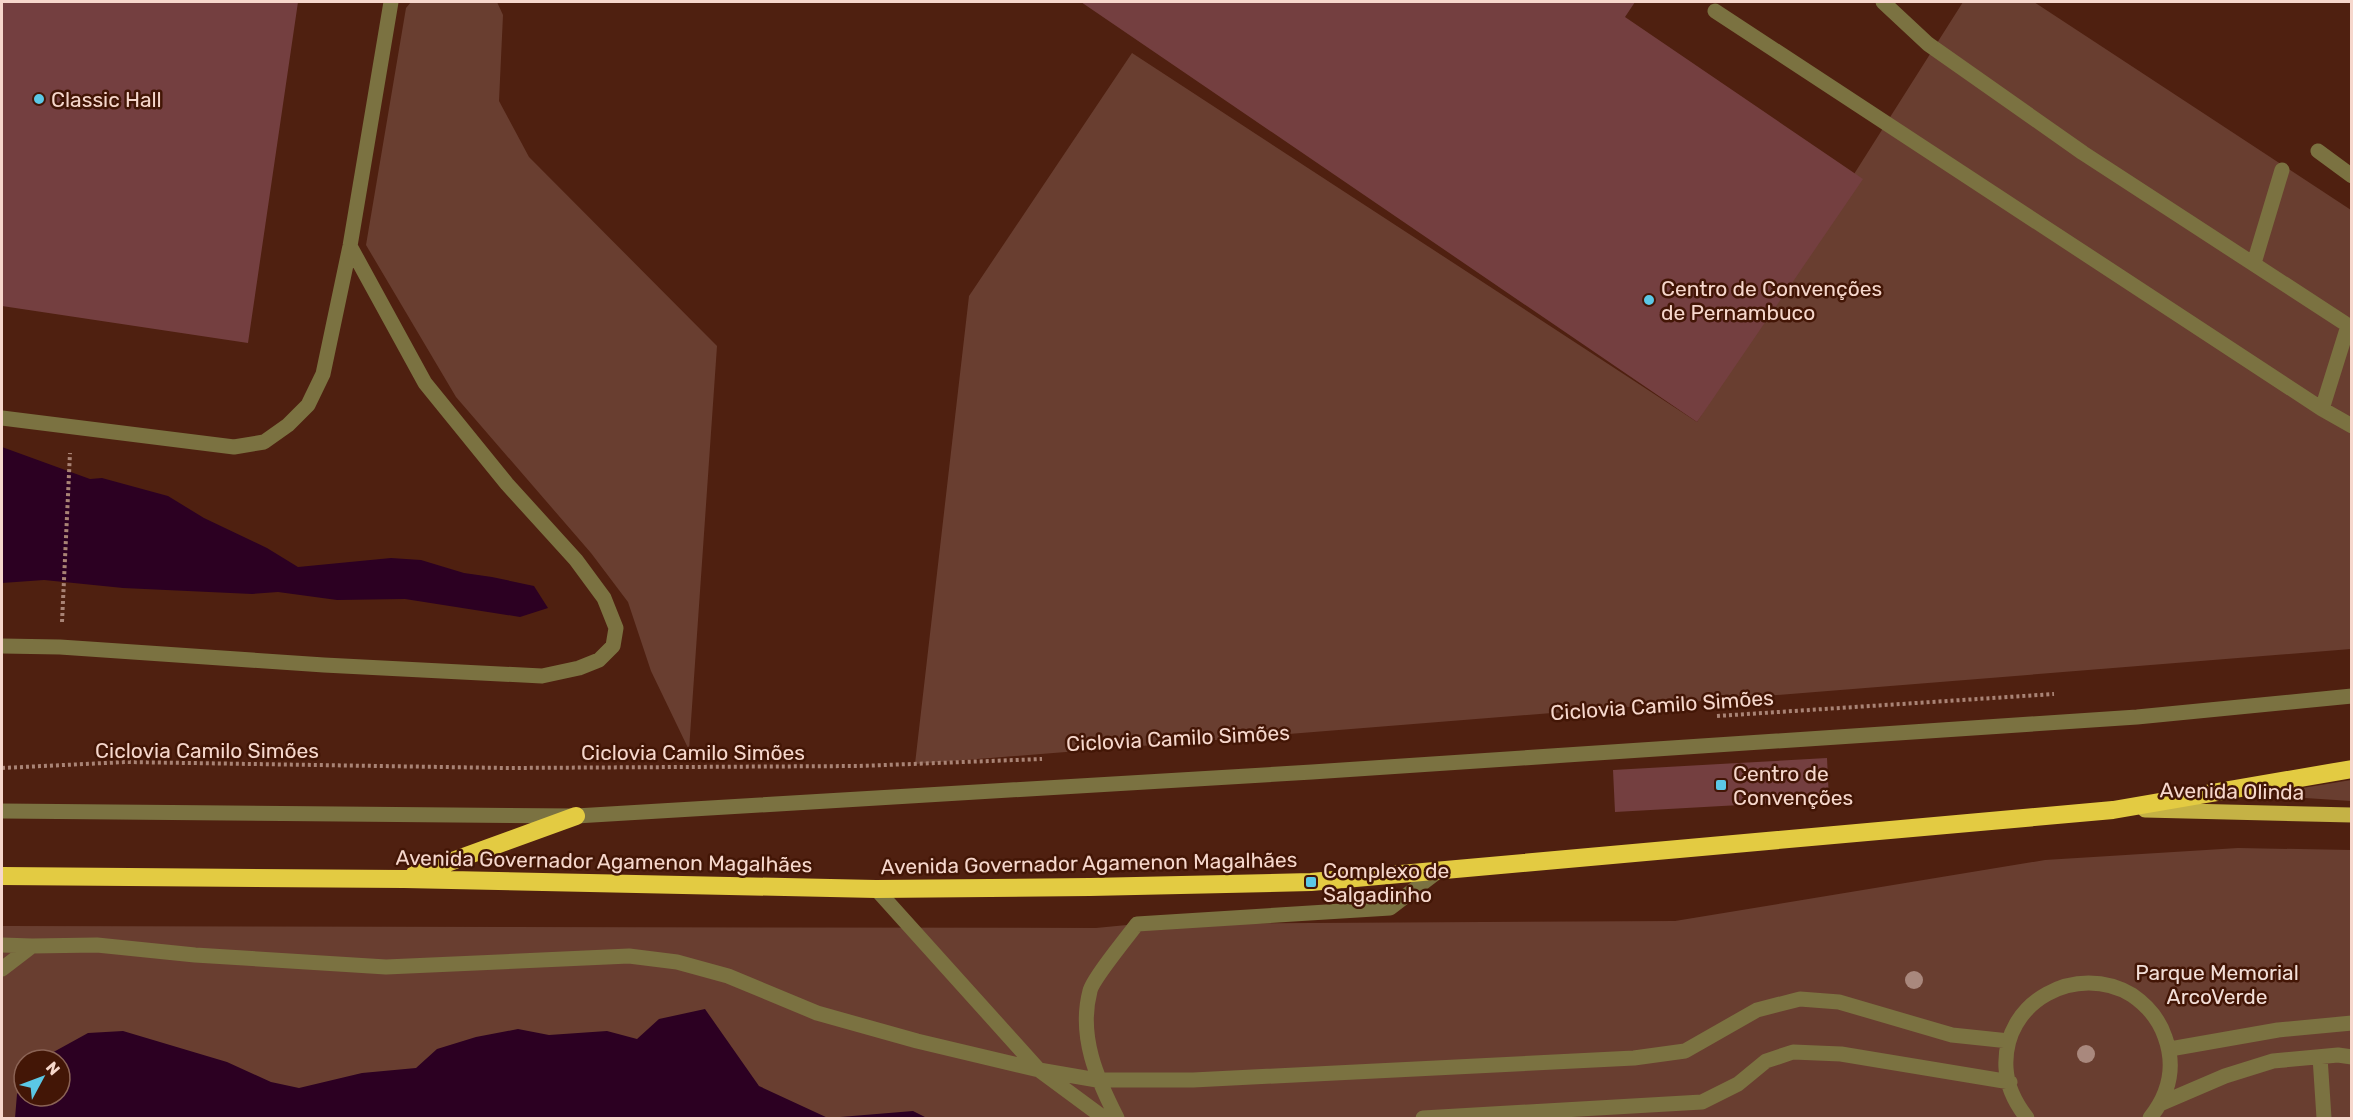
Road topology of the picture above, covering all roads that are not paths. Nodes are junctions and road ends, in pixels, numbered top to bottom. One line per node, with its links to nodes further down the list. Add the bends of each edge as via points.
1 (391, 2): 7 (street)
2 (1883, 2): 8 (street, via 1928,44 2073,146)
3 (1715, 11): 10 (street)
4 (2318, 152): 6 (street)
5 (2282, 170): 8 (street)
6 (2352, 176)
7 (350, 246): 11 (street, via 323,374 308,405 264,442 234,447); 13 (street, via 425,383 604,598 616,628 613,646 599,660 542,676)
8 (2254, 263): 9 (street)
9 (2350, 327): 10 (street)
10 (2322, 409): 12 (street)
11 (2, 418)
12 (2352, 426)
13 (2, 646)
14 (2352, 696): 19 (street, via 2126,718 1324,772)
15 (2352, 769): 16 (highway, Avenida Governador Agamenon Magalhães)
16 (2112, 810): 18 (main road, Avenida Olinda); 20 (highway, Avenida Governador Agamenon Magalhães)
17 (2, 811): 19 (street)
18 (2352, 814)
19 (576, 816): 22 (highway)
20 (1437, 872): 23 (highway, Avenida Governador Agamenon Magalhães, via 1311,882); 33 (street, via 1390,908 1137,924 1090,989 1086,1034)
21 (2, 876): 22 (highway, Avenida Governador Agamenon Magalhães)
22 (404, 879): 23 (highway, Avenida Governador Agamenon Magalhães)
23 (876, 889): 32 (street)
24 (2, 945): 25 (street)
25 (32, 946): 26 (street); 32 (street, via 97,945 386,967 629,956 677,962 728,976 817,1013)
26 (2, 969)
27 (2352, 1023): 29 (street, via 2278,1030)
28 (2009, 1041): 29 (street, via 2021,1016 2041,997 2065,985 2092,982 2119,988 2143,1002 2160,1023); 33 (street, via 1952,1035 1839,1002 1800,999 1757,1010 1685,1051 1634,1058 1193,1080); 34 (street, via 2006,1068)
29 (2170, 1049): 35 (street, via 2170,1077)
30 (2320, 1057): 31 (street); 35 (street, via 2273,1062 2225,1076); 41 (street)
31 (2352, 1057)
32 (1039, 1070): 33 (street); 36 (street)
33 (1097, 1080): 37 (street)
34 (2010, 1082): 38 (street, via 1841,1054 1792,1052 1766,1061 1738,1084 1702,1102); 39 (street, via 2012,1094)
35 (2162, 1103): 40 (street)
36 (1104, 1119)
37 (1117, 1119)
38 (1422, 1119)
39 (2027, 1119)
40 (2150, 1119)
41 (2324, 1119)

